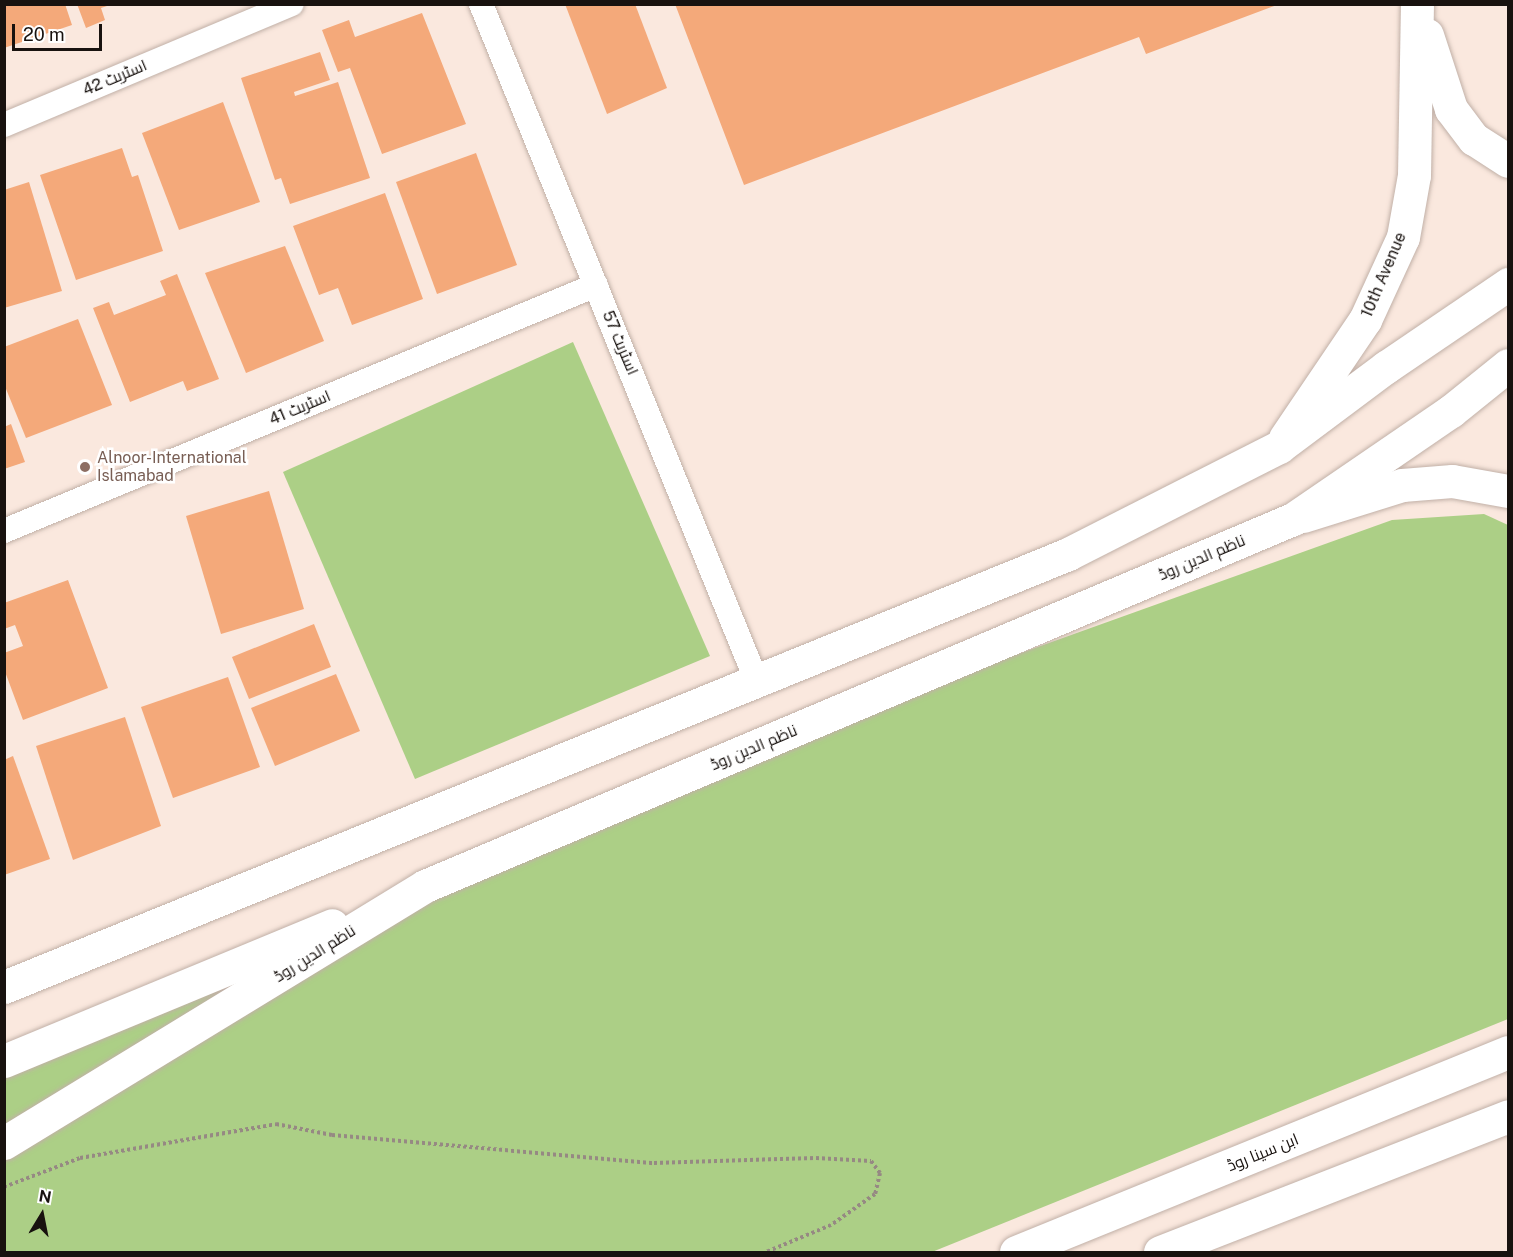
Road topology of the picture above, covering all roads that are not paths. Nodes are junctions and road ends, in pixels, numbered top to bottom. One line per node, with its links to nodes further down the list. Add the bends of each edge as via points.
1 (292, 4): 4 (street, اسٹریٹ 42)
2 (481, 4): 7 (street, اسٹریٹ 57)
3 (1418, 4): 5 (main road, via 1450,109 1474,139); 9 (main road, 10th Avenue, via 1414,176 1403,237 1365,320)
4 (4, 125)
5 (1509, 161)
6 (1509, 284): 9 (main road, via 1386,367)
7 (596, 285): 12 (street, اسٹریٹ 41); 13 (street, اسٹریٹ 57)
8 (1509, 365): 11 (main road, ناظم الدین روڈ, via 1451,411)
9 (1279, 447): 13 (main road, via 1068,554)
10 (1509, 491): 11 (main road, via 1452,481 1402,485)
11 (1293, 519): 14 (main road, ناظم الدین روڈ)
12 (4, 531)
13 (757, 682): 15 (main road)
14 (425, 886): 17 (main road); 19 (main road, ناظم الدین روڈ)
15 (4, 987)
16 (1509, 1052): 20 (main road, ابن سینا روڈ)
17 (4, 1061)
18 (1509, 1116): 21 (main road)
19 (4, 1143)
20 (1016, 1252)
21 (1160, 1252)

